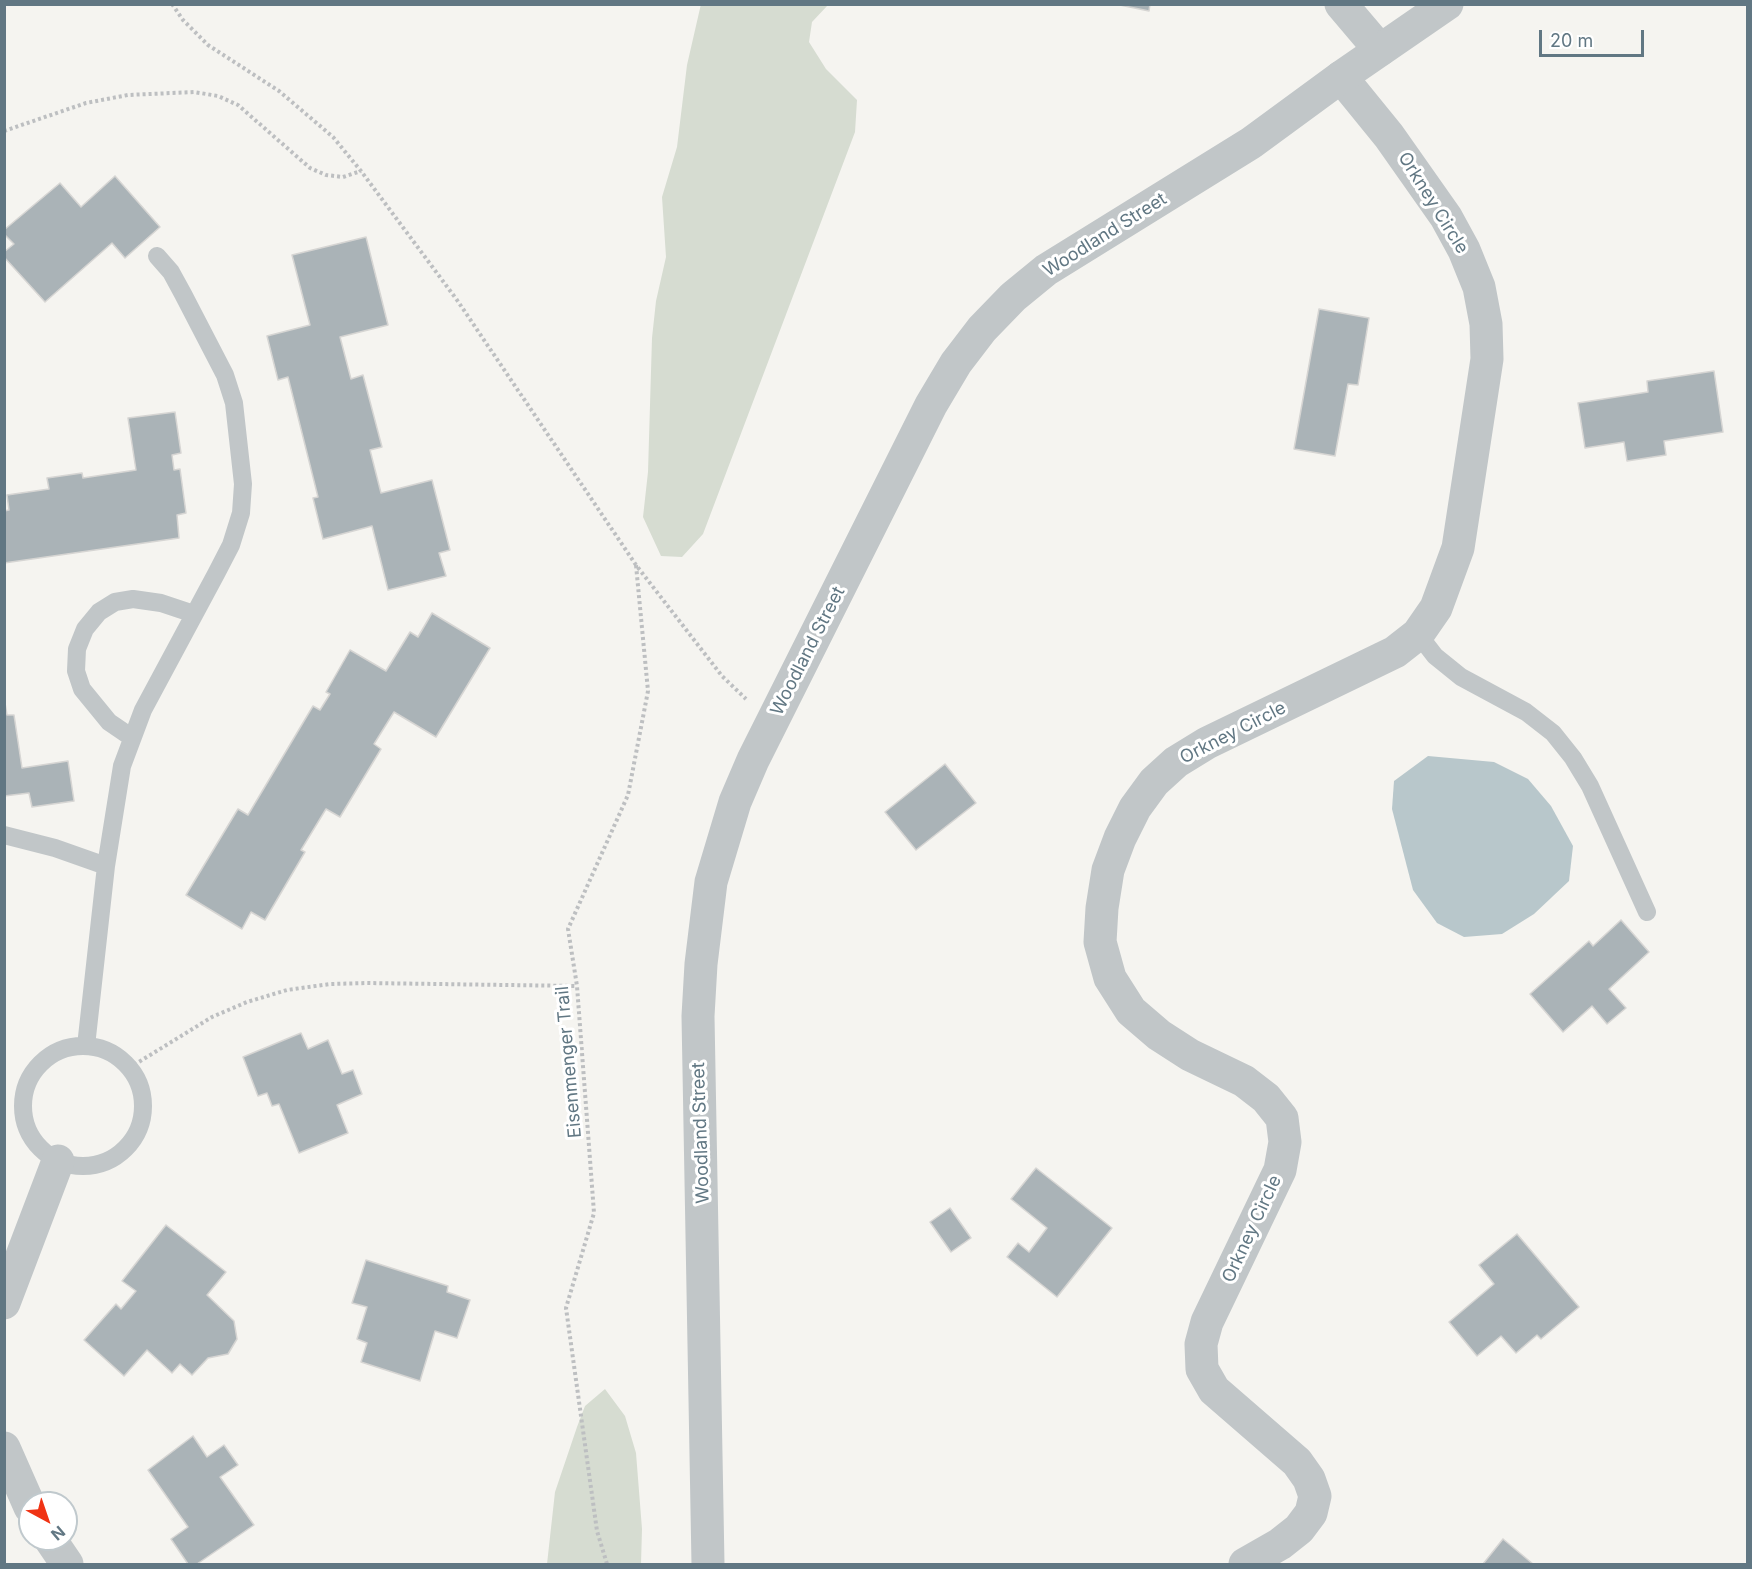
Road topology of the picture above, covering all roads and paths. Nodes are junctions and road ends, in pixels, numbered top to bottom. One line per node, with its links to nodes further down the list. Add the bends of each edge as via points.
1 (172, 4): 7 (path, via 208,45 279,91 333,137)
2 (1341, 4): 4 (street)
3 (1447, 4): 4 (street, Woodland Street)
4 (1380, 50): 5 (street, Woodland Street)
5 (1341, 76): 11 (street, Orkney Circle, via 1446,218 1479,287 1486,324 1487,359 1458,548 1436,609); 12 (street, Woodland Street, via 1209,171 1046,270 982,329 931,405)
6 (4, 131): 7 (path, via 86,103 128,95 194,92 238,105 309,168 343,177)
7 (361, 171): 9 (path, via 458,300)
8 (157, 256): 10 (lane, via 171,272 225,375 234,404 243,484 241,513 231,544)
9 (636, 565): 12 (path, via 722,676 754,706); 17 (path, Eisenmenger Trail, via 648,691 628,795 568,929)
10 (194, 614): 13 (lane); 13 (lane, via 133,599 115,602 85,628 77,649 76,671 82,689 109,722)
11 (1418, 634): 16 (lane, via 1435,656 1461,677 1526,712 1553,733 1590,786); 28 (street, Orkney Circle, via 1385,657 1176,762 1154,782 1135,808 1108,870 1100,942 1110,978 1131,1011 1190,1054 1244,1081 1266,1098 1282,1118 1285,1142 1280,1170 1207,1322 1201,1344 1202,1369 1214,1390 1297,1462 1315,1496 1311,1513 1299,1529)
12 (774, 718): 27 (street, Woodland Street, via 748,771 722,840 711,882 701,964 698,1016)
13 (131, 737): 15 (lane, via 122,766)
14 (4, 835): 15 (lane)
15 (106, 866): 18 (lane)
16 (1647, 912)
17 (578, 986): 19 (path, via 367,983 287,990 212,1017); 26 (path, Eisenmenger Trail, via 594,1213 566,1308 597,1531)
18 (86, 1046): 19 (lane, via 104,1049); 20 (lane, via 67,1048 49,1056 35,1069 26,1086 22,1104 29,1134 41,1150)
19 (129, 1068): 20 (lane, via 140,1087 143,1104 139,1127 127,1147 108,1161 87,1166)
20 (58, 1161): 21 (street)
21 (4, 1303)
22 (4, 1448): 23 (street)
23 (23, 1491)
24 (58, 1551): 25 (street)
25 (67, 1564)
26 (607, 1564)
27 (708, 1564)
28 (1245, 1564)

